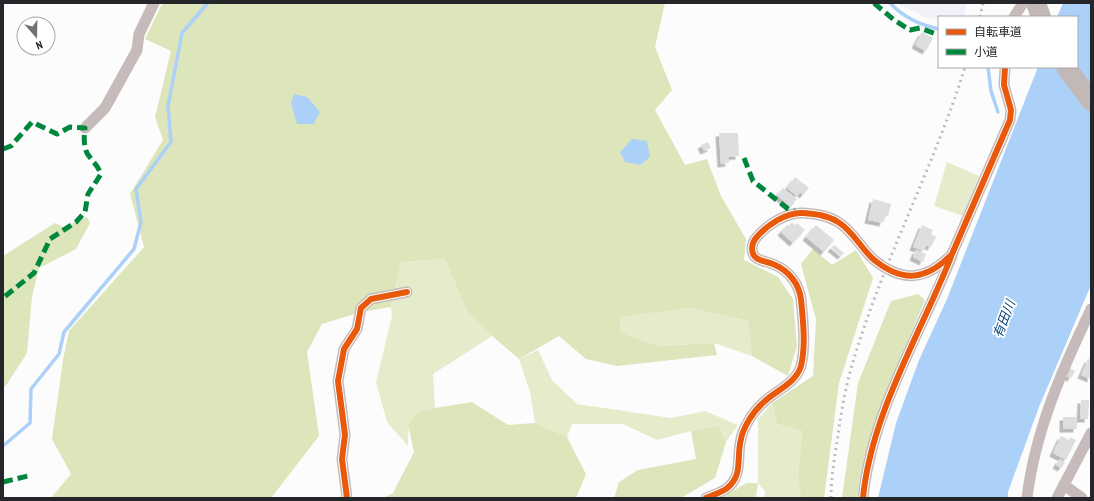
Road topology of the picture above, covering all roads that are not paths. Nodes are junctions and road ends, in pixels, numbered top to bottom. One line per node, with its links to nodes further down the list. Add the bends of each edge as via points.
1 (154, 3): 9 (street, via 139,34 137,50 105,108)
2 (1022, 3): 4 (street)
3 (1036, 3): 5 (highway)
4 (1015, 16)
5 (1041, 16)
6 (1005, 68): 10 (street, via 1004,85 1011,110 1010,120)
7 (1067, 68): 8 (highway)
8 (1091, 101)
9 (85, 128)
10 (952, 254): 16 (street, via 944,262 911,277 894,273 873,258 852,233 837,221 820,214 797,213 782,217 756,238 752,246 757,259 785,270 794,280 801,297 801,367 795,378 764,401 749,420 740,439 739,468 735,479 726,489); 17 (street, via 880,419 865,471)
11 (407, 292): 15 (street, via 371,299 361,308 357,329 344,349 338,381 345,435 342,459)
12 (1091, 309): 18 (street, via 1062,370 1038,436)
13 (1091, 433): 14 (street)
14 (1064, 484): 19 (street); 20 (street)
15 (347, 498)
16 (706, 498)
17 (862, 498)
18 (1027, 498)
19 (1057, 498)
20 (1082, 498)

